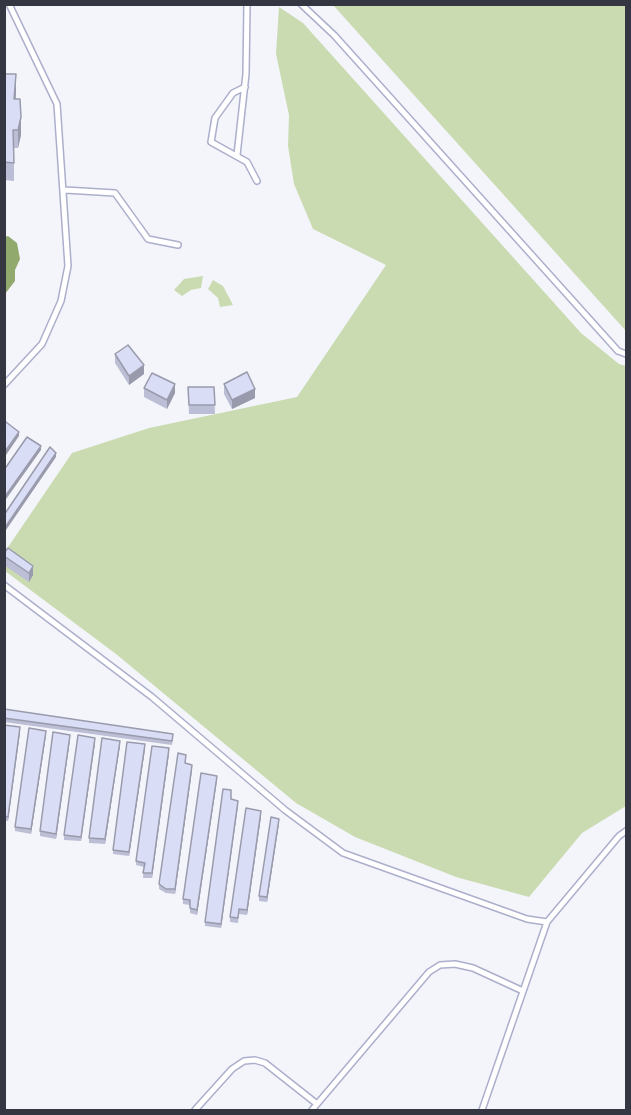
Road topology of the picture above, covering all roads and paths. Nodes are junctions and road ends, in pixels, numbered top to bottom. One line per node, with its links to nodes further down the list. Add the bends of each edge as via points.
1 (9, 4): 7 (lane, via 57,104)
2 (247, 4): 4 (lane)
3 (302, 4): 9 (lane, via 618,351)
4 (245, 87): 5 (lane); 5 (lane, via 233,93 215,118 211,142)
5 (237, 155): 6 (lane, via 248,162)
6 (257, 181)
7 (65, 190): 8 (lane, via 115,193 148,239); 10 (lane, via 68,266 61,301 42,344)
8 (178, 245)
9 (627, 354)
10 (4, 385)
11 (4, 585): 13 (lane, via 152,697 285,810 343,853 527,919)
12 (627, 831): 13 (lane)
13 (547, 922): 14 (lane)
14 (523, 991): 15 (lane, via 455,964 429,972); 18 (lane)
15 (317, 1104): 16 (lane, via 265,1063 255,1060 244,1061 232,1069); 17 (lane)
16 (195, 1110)
17 (312, 1110)
18 (482, 1110)

